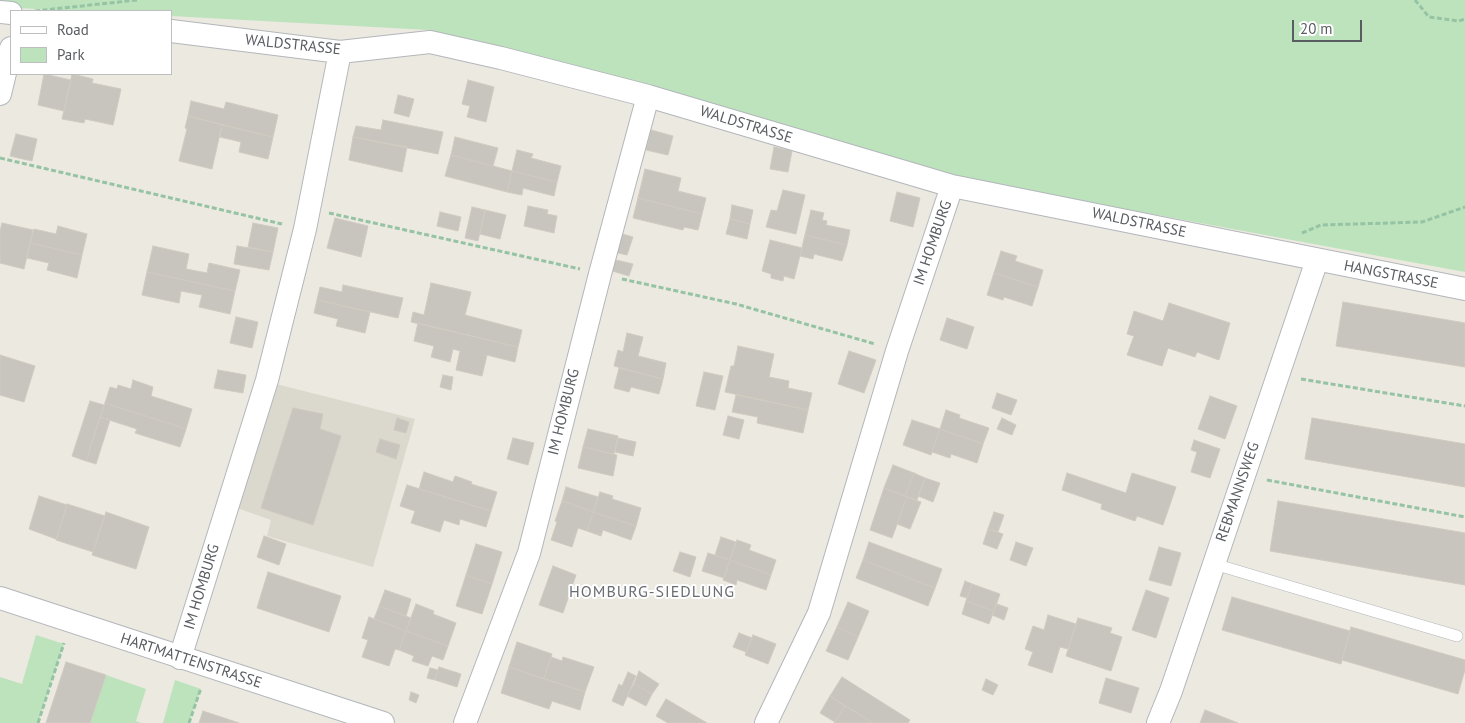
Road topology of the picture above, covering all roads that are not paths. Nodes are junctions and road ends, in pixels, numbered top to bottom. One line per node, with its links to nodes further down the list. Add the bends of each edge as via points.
1 (172, 31): 3 (street, WALDSTRASSE)
2 (10, 52): 4 (street)
3 (340, 52): 5 (street, WALDSTRASSE, via 430,42); 12 (street, IM HOMBURG, via 305,229 267,380)
4 (0, 94)
5 (648, 96): 6 (street, WALDSTRASSE); 15 (street, IM HOMBURG, via 529,553)
6 (952, 186): 7 (street, WALDSTRASSE); 16 (street, IM HOMBURG, via 897,351 819,613)
7 (1317, 260): 8 (street, HANGSTRASSE); 9 (street, REBMANNSWEG)
8 (1465, 289)
9 (1214, 564): 11 (lane); 17 (street, REBMANNSWEG)
10 (0, 598): 12 (street, HARTMATTENSTRASSE)
11 (1457, 636)
12 (180, 658): 13 (street, HARTMATTENSTRASSE, via 208,666)
13 (325, 715): 14 (street, HARTMATTENSTRASSE)
14 (383, 723)
15 (465, 723)
16 (766, 723)
17 (1158, 723)

